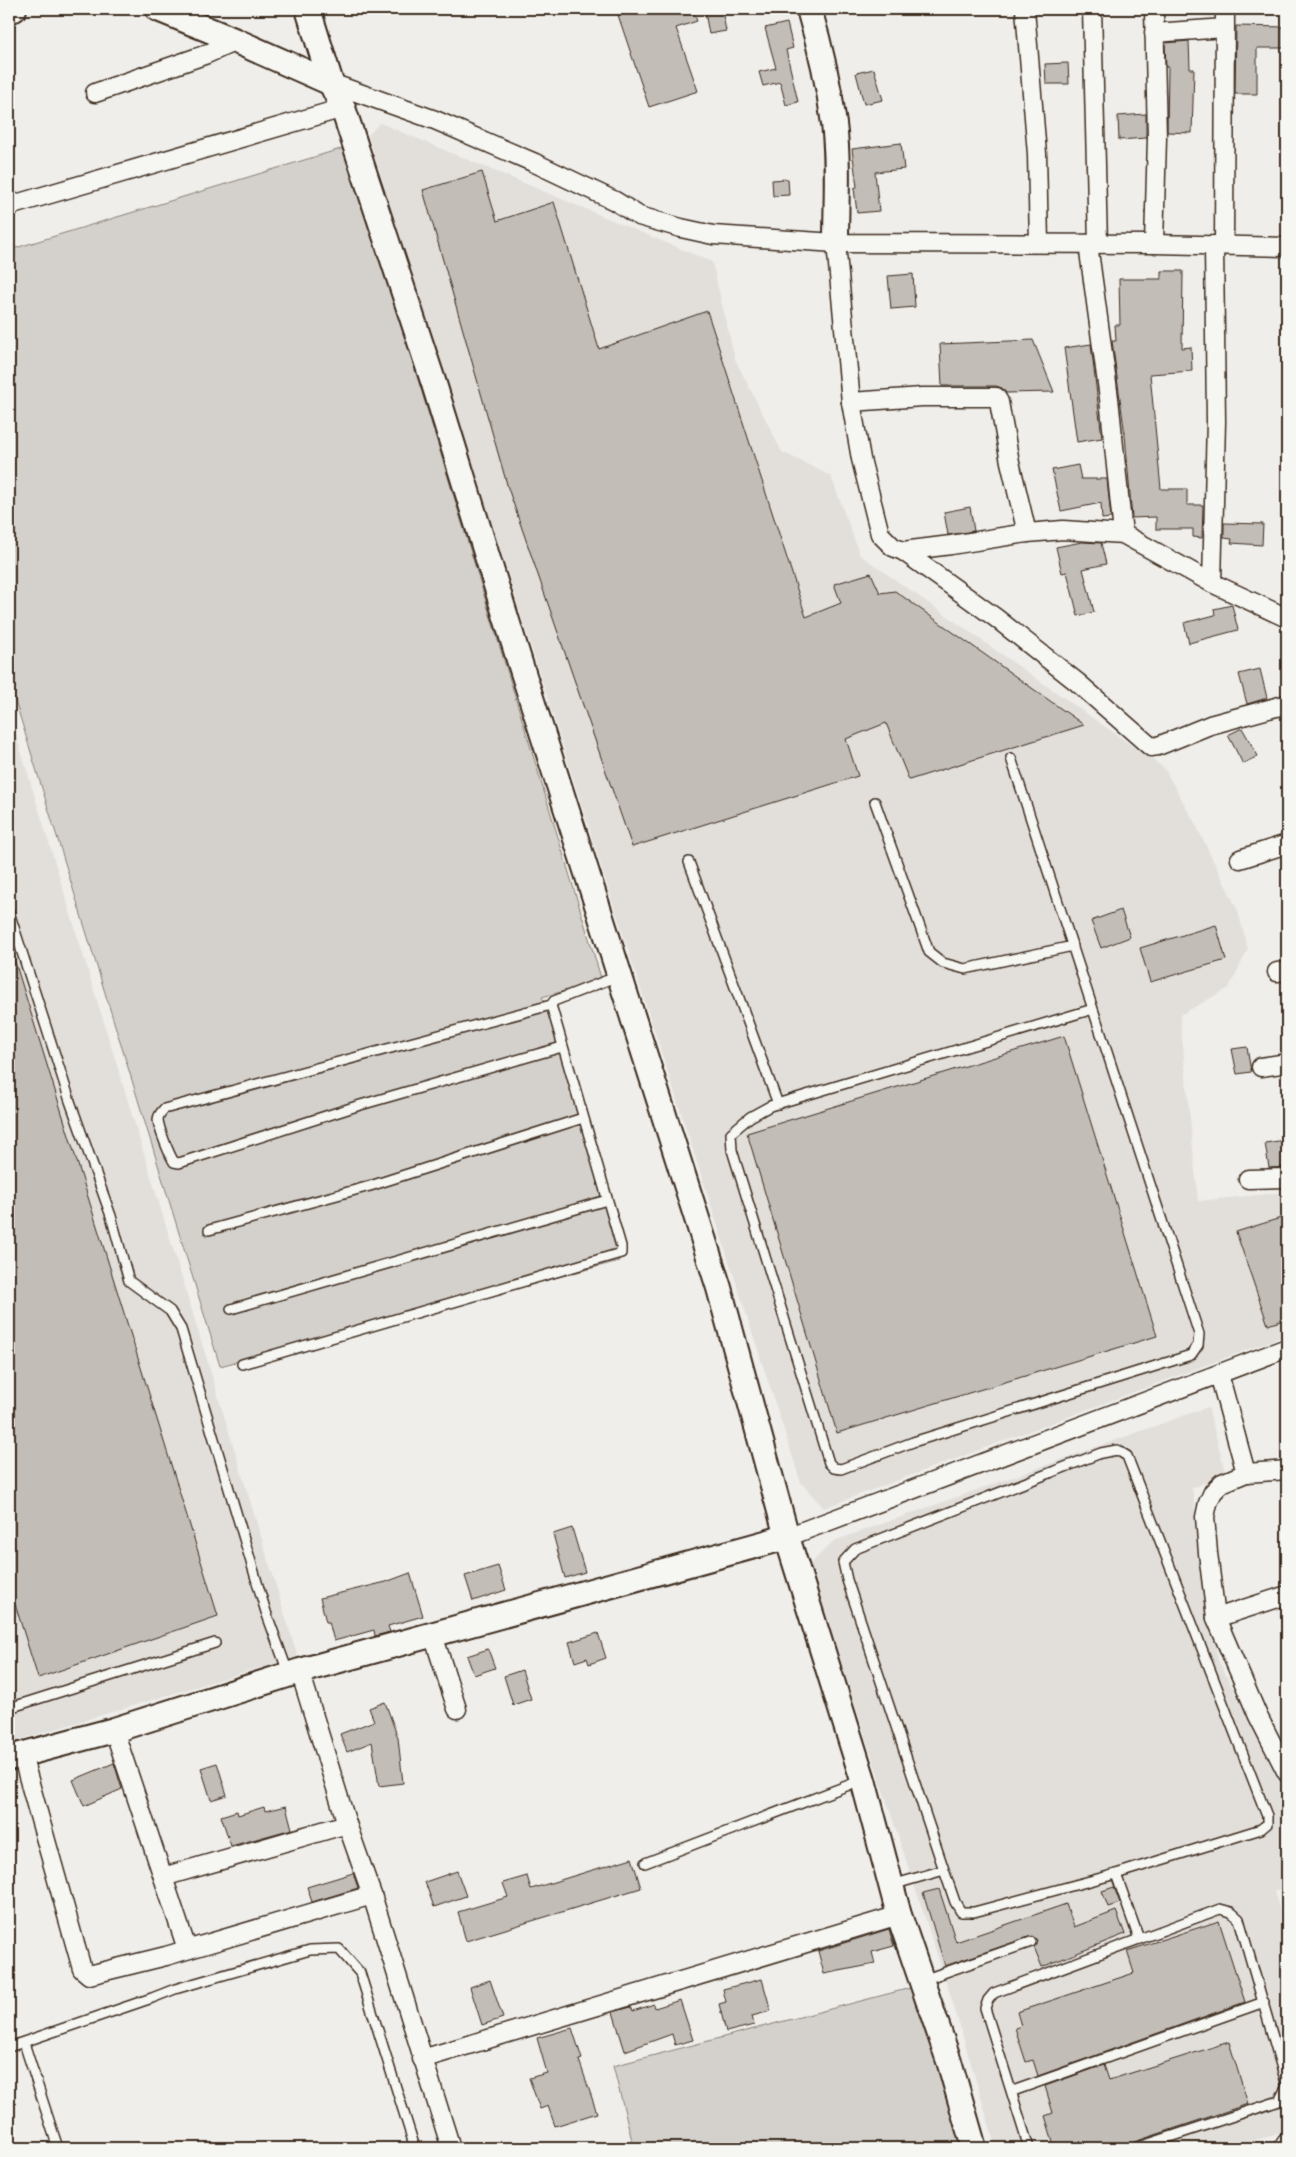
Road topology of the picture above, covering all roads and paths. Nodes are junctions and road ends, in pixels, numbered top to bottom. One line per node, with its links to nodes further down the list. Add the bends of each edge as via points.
1 (14, 9): 9 (street)
2 (158, 9): 12 (street)
3 (308, 9): 13 (street)
4 (809, 9): 17 (street, via 834,124)
5 (1025, 9): 18 (street, via 1037,154)
6 (1092, 9): 19 (street)
7 (1154, 9): 11 (street)
8 (1225, 9): 10 (street)
9 (9, 10)
10 (1225, 28): 11 (street); 21 (street)
11 (1154, 33): 20 (street, via 1157,138)
12 (236, 41): 13 (street); 14 (street)
13 (331, 83): 15 (street); 17 (street, via 435,120 535,163 639,216 713,235)
14 (94, 93)
15 (343, 108): 16 (street); 37 (street, via 434,384)
16 (9, 206)
17 (836, 243): 18 (street); 23 (street)
18 (1039, 243): 19 (street)
19 (1093, 244): 20 (street); 25 (street)
20 (1154, 244): 21 (street)
21 (1219, 245): 22 (street); 27 (street)
22 (1287, 247)
23 (851, 402): 24 (street, via 922,397 996,397); 26 (street, via 880,534)
24 (1027, 532): 25 (street, via 1062,530); 26 (street)
25 (1123, 534): 27 (street)
26 (903, 551): 29 (street, via 996,618 1151,746 1210,725)
27 (1212, 583): 28 (street)
28 (1287, 618)
29 (1287, 704)
30 (1011, 758): 36 (lane)
31 (875, 802): 36 (lane, via 929,952 943,963 965,969)
32 (1287, 844): 33 (street)
33 (1240, 860)
34 (689, 862): 43 (lane)
35 (9, 912): 60 (lane, via 130,1281 170,1311 180,1329 266,1612)
36 (1073, 946): 39 (lane)
37 (619, 976): 38 (lane, via 554,1001); 55 (street, via 719,1288)
38 (551, 1005): 40 (lane); 40 (lane, via 164,1109 158,1120 170,1156 179,1163 357,1106)
39 (1093, 1010): 43 (lane); 43 (lane, via 1199,1334 1198,1345 1191,1355 913,1442 842,1469 829,1463 732,1150 731,1133 750,1116)
40 (562, 1047): 44 (lane)
41 (1287, 1063): 42 (street)
42 (1261, 1067)
43 (778, 1104)
44 (583, 1118): 47 (lane); 48 (lane, via 370,1186)
45 (1287, 1178): 46 (street)
46 (1248, 1179)
47 (607, 1200): 49 (lane); 51 (lane, via 622,1250 614,1256)
48 (209, 1230)
49 (231, 1309)
50 (1287, 1348): 52 (street)
51 (242, 1364)
52 (1219, 1374): 54 (street); 55 (street)
53 (1287, 1470): 54 (street)
54 (1246, 1473): 57 (street, via 1222,1483 1208,1503 1208,1553)
55 (787, 1537): 58 (street); 66 (street)
56 (1287, 1595): 57 (street)
57 (1216, 1618): 65 (street, via 1258,1716)
58 (433, 1635): 60 (street); 62 (street)
59 (215, 1643): 61 (lane)
60 (295, 1673): 63 (street); 67 (street)
61 (9, 1708)
62 (457, 1709)
63 (114, 1730): 64 (street); 71 (street)
64 (16, 1757): 77 (street, via 85,1973 95,1975)
65 (1287, 1773)
66 (863, 1780): 68 (lane); 72 (street)
67 (347, 1824): 71 (street); 73 (street)
68 (645, 1863)
69 (944, 1870): 70 (lane, via 961,1912 974,1912); 70 (lane, via 843,1562 855,1549 1101,1453 1117,1450 1126,1456 1267,1816 1267,1824 1261,1829); 72 (lane)
70 (1116, 1874): 75 (lane)
71 (162, 1876): 77 (street)
72 (892, 1885): 74 (street)
73 (372, 1895): 77 (street); 82 (street)
74 (899, 1915): 78 (street); 82 (street)
75 (1139, 1939): 79 (lane, via 1220,1909 1231,1912 1239,1919); 83 (lane, via 994,1993 988,2000 985,2008)
76 (1031, 1942): 78 (lane)
77 (187, 1949)
78 (921, 1981): 88 (street)
79 (1264, 2002): 83 (lane); 90 (lane, via 1287,2086 1279,2101)
80 (24, 2043): 81 (lane); 85 (lane); 86 (lane, via 175,1989 310,1950 339,1949 360,1973)
81 (9, 2047)
82 (422, 2059): 87 (street)
83 (1013, 2091): 89 (lane)
84 (1287, 2142): 91 (street)
85 (58, 2148)
86 (415, 2148)
87 (451, 2148)
88 (974, 2148)
89 (1029, 2148)
90 (1136, 2148)
91 (1283, 2148)

